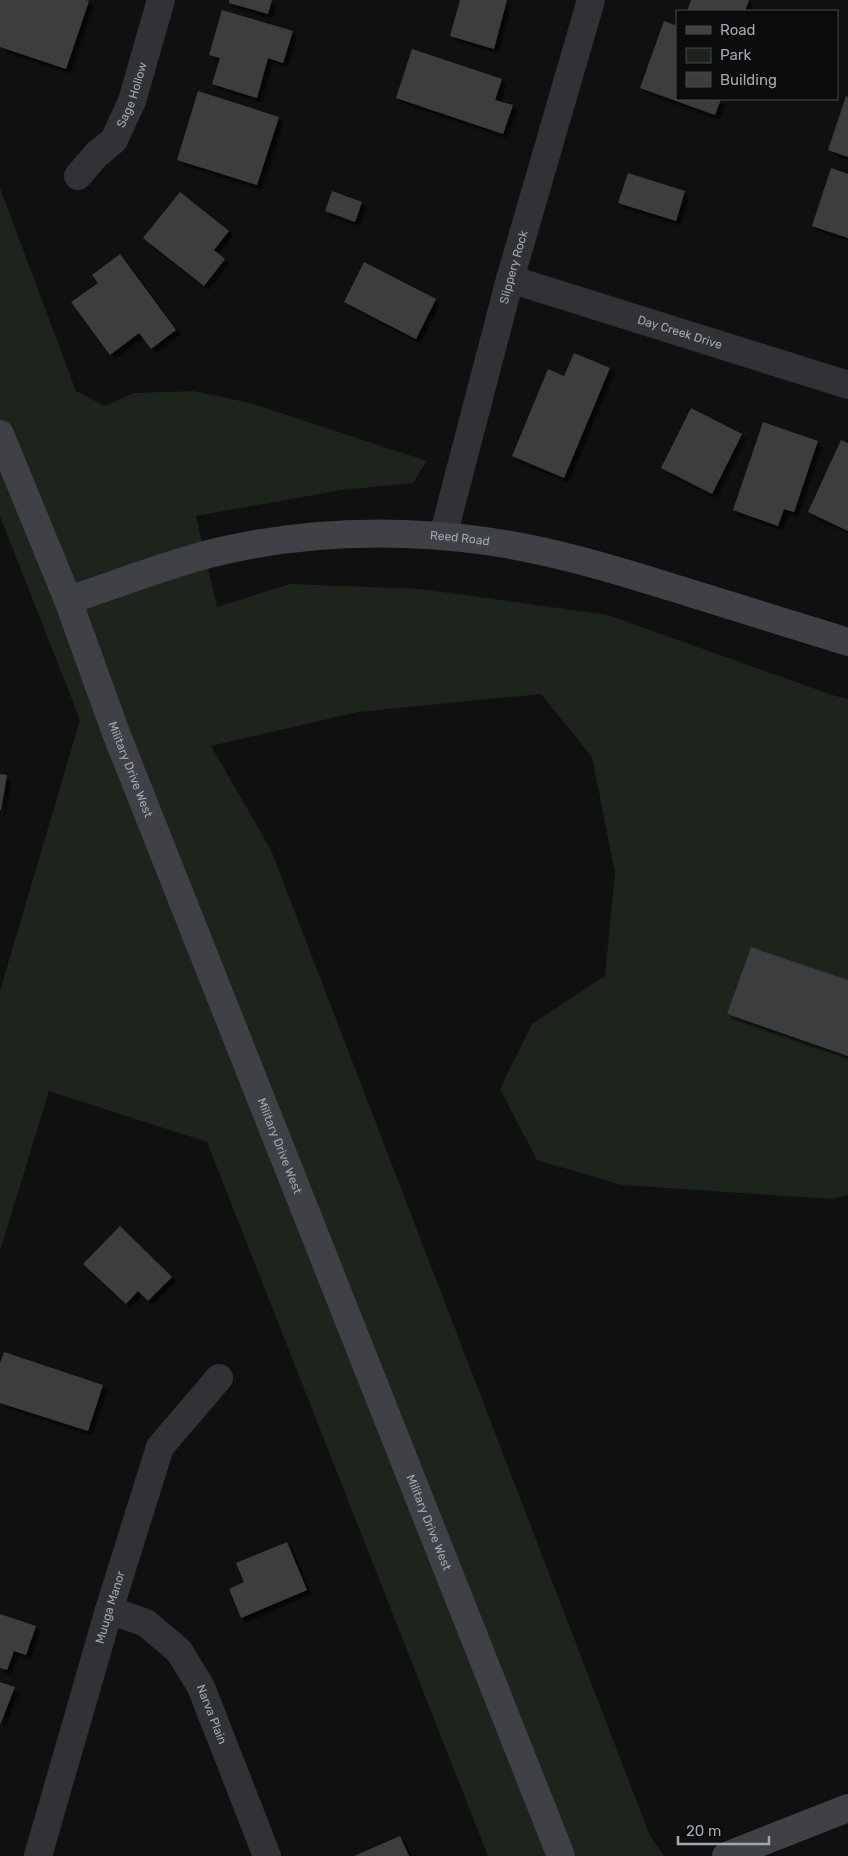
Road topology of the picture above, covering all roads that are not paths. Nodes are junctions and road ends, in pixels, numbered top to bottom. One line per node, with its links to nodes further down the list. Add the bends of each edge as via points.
1 (161, 0): 3 (street, Sage Hollow, via 132,101 114,140)
2 (591, 0): 4 (street, Slippery Rock)
3 (78, 176)
4 (510, 279): 5 (street, Day Creek Drive); 7 (street, Slippery Rock)
5 (848, 385)
6 (0, 434): 8 (street, Military Drive West)
7 (443, 536): 8 (street, Reed Road, via 348,534 262,543 177,563); 9 (street, Reed Road, via 488,541 578,560)
8 (68, 600): 15 (street, Military Drive West, via 123,752)
9 (848, 642)
10 (219, 1378): 11 (street, Muuga Manor, via 160,1447)
11 (109, 1610): 13 (street, Muuga Manor); 14 (street, Narva Plain, via 146,1623 179,1651 201,1687)
12 (848, 1808): 16 (street)
13 (38, 1856)
14 (267, 1856)
15 (562, 1856)
16 (726, 1856)

